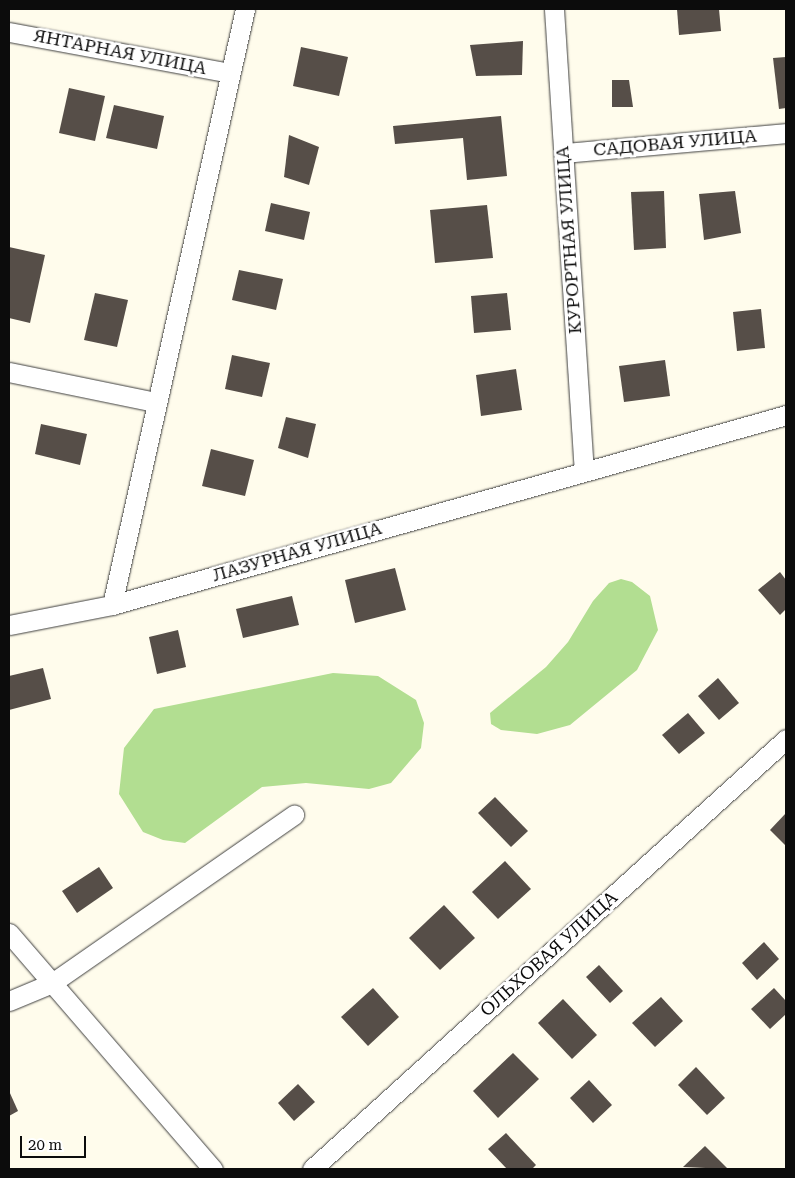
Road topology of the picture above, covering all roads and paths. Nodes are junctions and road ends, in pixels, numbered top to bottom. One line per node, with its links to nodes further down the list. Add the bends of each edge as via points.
1 (245, 9): 4 (street)
2 (554, 9): 6 (street, КУРОРТНАЯ УЛИЦА)
3 (9, 32): 4 (street, ЯНТАРНАЯ УЛИЦА)
4 (230, 73): 8 (street)
5 (786, 133): 6 (street, САДОВАЯ УЛИЦА)
6 (564, 153): 10 (street, КУРОРТНАЯ УЛИЦА)
7 (9, 372): 8 (street)
8 (155, 402): 11 (street)
9 (786, 415): 10 (street, ЛАЗУРНАЯ УЛИЦА)
10 (584, 471): 11 (street, ЛАЗУРНАЯ УЛИЦА)
11 (112, 605): 12 (street, ЛАЗУРНАЯ УЛИЦА)
12 (9, 625)
13 (786, 739): 19 (street, ОЛЬХОВАЯ УЛИЦА)
14 (294, 814): 16 (street)
15 (9, 933): 16 (street)
16 (52, 983): 17 (street); 18 (street)
17 (9, 1001)
18 (213, 1169)
19 (312, 1169)

